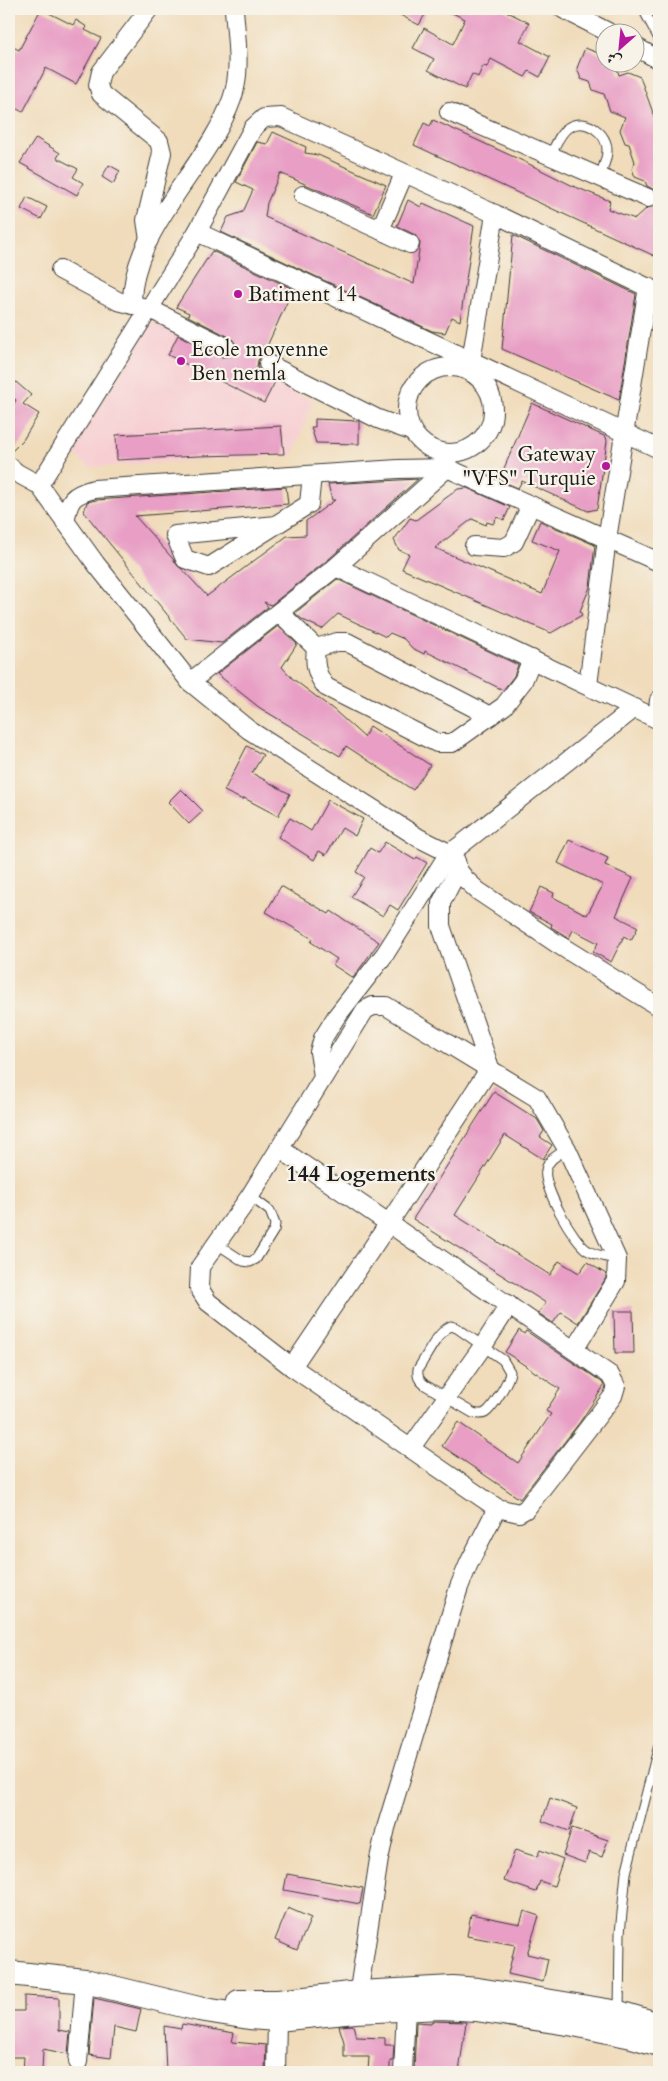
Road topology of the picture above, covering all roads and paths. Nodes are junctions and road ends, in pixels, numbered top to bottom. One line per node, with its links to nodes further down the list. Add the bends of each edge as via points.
1 (149, 9): 18 (street, via 101,72 98,84 101,94 159,141 162,153 146,220)
2 (234, 9): 18 (street, via 237,77 232,98 221,124)
3 (563, 9): 5 (street)
4 (643, 9): 6 (lane)
5 (596, 26)
6 (659, 39)
7 (646, 53): 8 (street)
8 (659, 60)
9 (449, 112): 10 (street)
10 (550, 156): 12 (street); 12 (lane, via 568,127 588,125 606,142 607,152)
11 (404, 174): 15 (street); 16 (street); 17 (street, via 281,117 264,118 253,128)
12 (600, 177): 14 (street)
13 (303, 195): 16 (street)
14 (648, 198)
15 (495, 214): 21 (street); 26 (street)
16 (380, 230): 19 (street)
17 (197, 232): 23 (street); 26 (street)
18 (149, 240): 22 (street, via 137,267)
19 (410, 244)
20 (60, 270): 22 (street, via 118,301)
21 (654, 290): 28 (street)
22 (132, 305): 23 (street)
23 (150, 309): 24 (street); 33 (street)
24 (226, 347)
25 (268, 364): 27 (street, via 378,419)
26 (469, 366): 27 (street, via 435,369 422,376 412,388 407,402 406,417); 28 (street); 30 (street, via 492,400 490,426 473,448)
27 (411, 431): 30 (street, via 420,443)
28 (625, 432): 29 (street); 37 (street)
29 (659, 449)
30 (447, 461): 32 (street, via 428,467); 34 (street); 40 (street)
31 (9, 466): 33 (street)
32 (312, 475): 35 (street, via 94,489 78,494 68,506); 36 (street, via 309,504)
33 (39, 485): 35 (street)
34 (531, 505): 37 (street); 38 (street, via 514,542 504,548)
35 (66, 522): 44 (street)
36 (276, 525): 36 (street, via 209,567 185,559 174,535)
37 (607, 539): 39 (street); 45 (street)
38 (474, 546)
39 (659, 562)
40 (336, 567): 41 (street); 43 (street)
41 (279, 612): 42 (street); 44 (street)
42 (316, 648): 48 (street, via 347,642); 48 (street, via 317,675 326,687 437,743 452,743)
43 (532, 659): 45 (street); 48 (street, via 523,681 504,706)
44 (190, 682): 50 (street, via 249,730 418,838)
45 (588, 685): 47 (street)
46 (659, 700): 49 (street)
47 (635, 708): 49 (street); 50 (street)
48 (490, 716)
49 (658, 720)
50 (453, 851): 51 (street); 54 (street, via 385,954 323,1038 319,1052)
51 (458, 870): 52 (street, via 478,891); 53 (street, via 441,903 442,926)
52 (659, 1007)
53 (490, 1068): 54 (street, via 386,1006 373,1006 365,1010); 56 (street, via 537,1098); 58 (street)
54 (323, 1076): 55 (street)
55 (279, 1148): 57 (street); 58 (street)
56 (567, 1149): 60 (street); 60 (lane, via 549,1161 545,1171 546,1184 579,1244 596,1254)
57 (250, 1196): 59 (street); 59 (lane, via 270,1211 275,1224 256,1259 243,1261)
58 (389, 1223): 61 (street); 64 (street)
59 (217, 1244): 64 (street, via 200,1267 199,1288 208,1302)
60 (617, 1259): 63 (street, via 616,1281)
61 (509, 1306): 62 (street); 63 (street)
62 (483, 1346): 65 (street); 65 (lane, via 502,1360 510,1372 509,1380 488,1412 473,1413); 65 (lane, via 451,1326 441,1334 418,1369 417,1376 419,1381)
63 (574, 1350): 67 (street, via 610,1375 616,1386 613,1396 526,1509 519,1513)
64 (292, 1366): 66 (street)
65 (447, 1398): 66 (street)
66 (410, 1449): 67 (street)
67 (497, 1508): 72 (street, via 459,1587 386,1828)
68 (659, 1745): 74 (lane, via 626,1873 620,1933)
69 (9, 1960): 72 (main road, via 87,1969 247,2002)
70 (9, 1973): 71 (main road)
71 (85, 1981): 75 (main road, via 199,2009); 78 (street)
72 (357, 2002): 73 (main road); 74 (main road, via 453,1988); 75 (main road)
73 (406, 2009): 77 (main road, via 476,2009 574,2024); 80 (street)
74 (619, 2013): 76 (main road)
75 (277, 2019): 79 (street)
76 (659, 2025)
77 (659, 2044)
78 (78, 2062)
79 (276, 2072)
80 (404, 2072)

